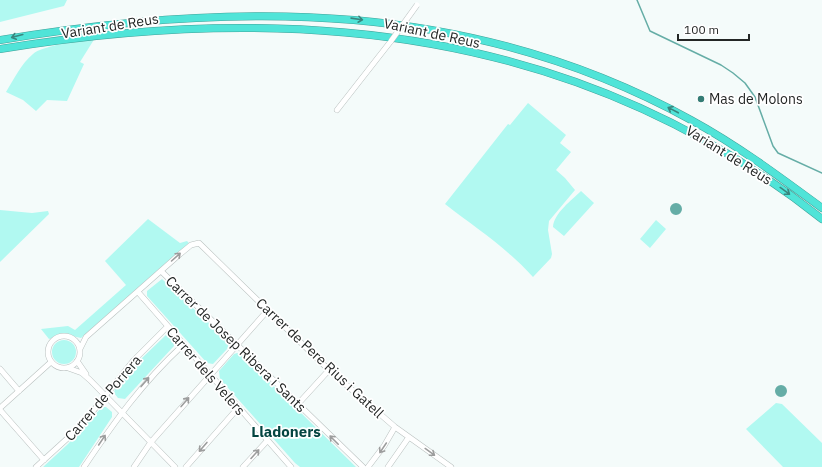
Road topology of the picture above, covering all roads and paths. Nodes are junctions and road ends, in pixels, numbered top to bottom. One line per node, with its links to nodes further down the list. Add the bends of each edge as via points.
1 (419, 2): 8 (street, bridge)
2 (402, 16): 9 (highway, Variant de Reus, one-way to 2, via 743,152 693,121 606,77 515,44)
3 (90, 19): 5 (highway, Variant de Reus, one-way to 5)
4 (40, 38): 6 (highway, Variant de Reus); 7 (highway); 10 (highway, Variant de Reus, one-way to 10, via 125,22 232,12 280,13 399,24 460,38 558,67 649,107 740,160)
5 (0, 40)
6 (0, 49)
7 (0, 52)
8 (337, 110)
9 (822, 208)
10 (822, 219)
11 (161, 271): 12 (street); 13 (street, Carrer de Pere Rius i Gatell, one-way to 13, via 195,243 203,246); 18 (street, Carrer de Josep Ribera i Sants)
12 (138, 292): 14 (street, Carrer dels Velers); 15 (street)
13 (267, 310): 18 (street); 24 (street, Carrer de Pere Rius i Gatell)
14 (167, 327): 17 (street, Carrer dels Velers); 28 (street, Carrer de Porrera, via 134,360)
15 (86, 337): 16 (street); 19 (street)
16 (75, 340): 19 (street); 21 (street, via 66,336 53,340 48,351)
17 (183, 344): 25 (street, Carrer dels Velers); 32 (street, one-way to 17, via 147,380)
18 (237, 344): 25 (street); 29 (street, Carrer de Josep Ribera i Sants)
19 (80, 349): 20 (street)
20 (77, 361): 22 (street); 26 (street)
21 (51, 362): 22 (street, via 60,368); 27 (street)
22 (68, 368): 26 (street, via 82,373)
23 (0, 369): 27 (street)
24 (330, 370): 29 (street); 33 (street, Carrer de Pere Rius i Gatell)
25 (210, 375): 30 (street, Carrer dels Velers); 36 (street, one-way to 25)
26 (90, 380): 28 (street)
27 (19, 391): 31 (street)
28 (105, 396): 32 (street); 37 (street, Carrer de Porrera, via 80,426)
29 (298, 404): 45 (street, Carrer de Josep Ribera i Sants, one-way to 29)
30 (238, 408): 35 (street, Carrer dels Velers); 42 (street, one-way to 42)
31 (0, 409): 37 (street)
32 (121, 412): 36 (street); 39 (street, one-way to 32)
33 (395, 427): 34 (street, Carrer de Pere Rius i Gatell); 46 (street, one-way to 46)
34 (409, 437): 47 (street); 48 (street, Carrer de Pere Rius i Gatell, one-way to 48)
35 (267, 441): 43 (street, one-way to 35); 44 (street, Carrer dels Velers)
36 (150, 442): 40 (street); 41 (street)
37 (44, 460): 38 (street, Carrer de Porrera)
38 (36, 467)
39 (84, 467)
40 (134, 467)
41 (175, 467)
42 (186, 467)
43 (243, 467)
44 (291, 467)
45 (363, 467)
46 (368, 467)
47 (388, 467)
48 (451, 467)

